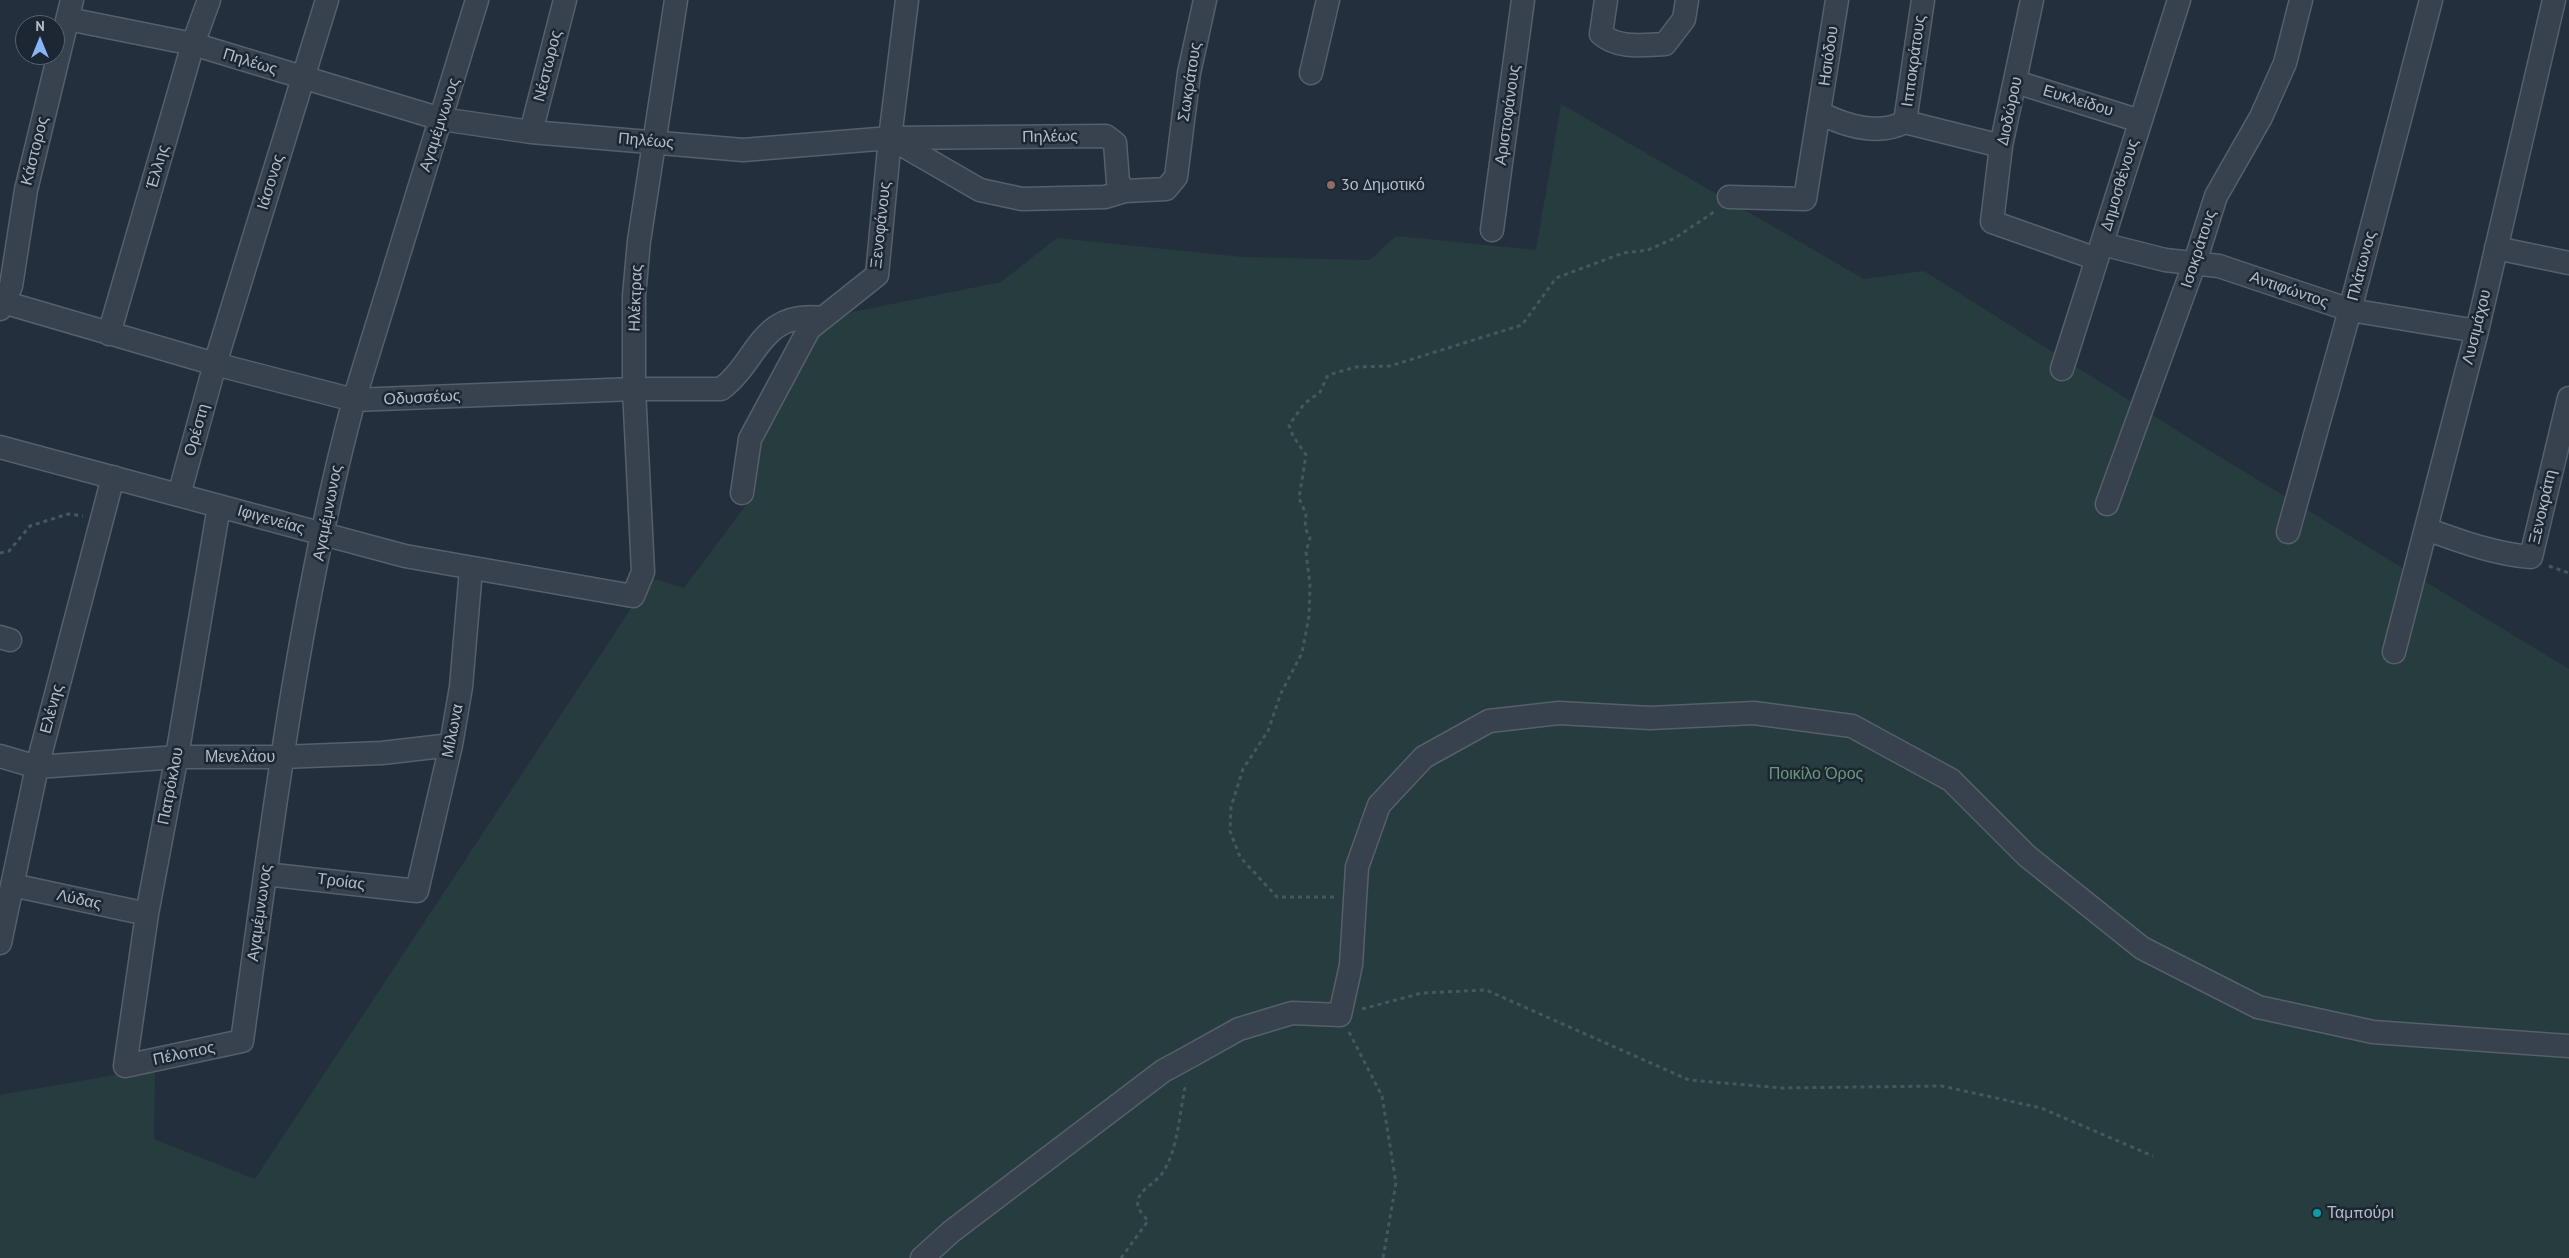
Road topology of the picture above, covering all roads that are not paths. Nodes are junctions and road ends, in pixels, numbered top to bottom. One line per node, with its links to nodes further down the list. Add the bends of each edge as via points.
1 (209, 0): 20 (street, Έλλης)
2 (327, 0): 22 (street, Ιάσονος)
3 (477, 0): 25 (street, Αγαμέμνωνος)
4 (565, 0): 28 (street, Νέστωρος)
5 (676, 0): 30 (street, Ηλέκτρας)
6 (907, 0): 29 (street, Ξενοφάνους)
7 (1205, 0): 32 (street, Σωκράτους, via 1189,73 1176,177 1166,189)
8 (1328, 0): 21 (street)
9 (1523, 0): 35 (street, Αριστοφάνους)
10 (1606, 0): 11 (street, via 1601,34 1610,42 1624,45 1665,44 1684,19)
11 (1687, 0)
12 (1837, 0): 24 (street, Ησιόδου)
13 (1923, 0): 27 (street, Ιπποκράτους)
14 (2032, 0): 23 (street, Διοδώρου)
15 (2179, 0): 26 (street, Δημοσθένους)
16 (2301, 0): 38 (street, Ισοκράτους, via 2284,63 2261,117 2216,196)
17 (2431, 0): 41 (street, Πλάτωνος)
18 (2554, 0): 36 (street, Λυσιμάχου)
19 (70, 9): 20 (street, Πηλέως); 40 (street, Κάστορος, via 26,190 11,286)
20 (193, 44): 22 (street, Πηλέως); 44 (street, Έλλης)
21 (1311, 74)
22 (303, 79): 25 (street, Πηλέως); 45 (street, Ιάσονος)
23 (2016, 82): 26 (street, Ευκλείδου); 31 (street, Διοδώρου)
24 (1820, 113): 27 (street, via 1844,124 1875,128 1894,128); 33 (street, Ησιόδου, via 1805,198)
25 (441, 119): 28 (street, Πηλέως); 49 (street, Αγαμέμνωνος)
26 (2140, 121): 37 (street, Δημοσθένους)
27 (1906, 122): 31 (street)
28 (531, 132): 30 (street, Πηλέως)
29 (890, 138): 30 (street, Πηλέως, via 742,150); 32 (street, via 980,190 1022,199 1104,196); 32 (street, Πηλέως, via 1106,136 1115,143 1118,182); 42 (street, Ξενοφάνους, via 877,274)
30 (655, 142): 47 (street, Ηλέκτρας, via 635,287)
31 (2001, 146): 34 (street, Διοδώρου)
32 (1125, 191)
33 (1729, 197)
34 (1992, 222): 37 (street, Αντιφώντος)
35 (1492, 230)
36 (2496, 248): 39 (street); 43 (street, Λυσιμάχου)
37 (2100, 251): 38 (street, Αντιφώντος); 46 (street, Δημοσθένους)
38 (2195, 262): 41 (street, Αντιφώντος, via 2219,266); 54 (street, Ισοκράτους)
39 (2569, 263)
40 (2, 306): 44 (street, Οδυσσέως)
41 (2350, 310): 43 (street, Αντιφώντος); 57 (street, Πλάτωνος)
42 (822, 318): 47 (street, Οδυσσέως, via 809,316 791,320 769,332 752,350 732,382 721,389); 52 (street, Ξενοφάνους, via 809,329 750,439)
43 (2477, 331): 56 (street, Λυσιμάχου)
44 (109, 334): 45 (street, Οδυσσέως)
45 (216, 364): 49 (street, Οδυσσέως); 53 (street, Ορέστη)
46 (2062, 369)
47 (634, 389): 49 (street, Οδυσσέως); 60 (street, Ηλέκτρας, via 643,572)
48 (2569, 398): 56 (street, Ξενοκράτη, via 2531,557 2478,547)
49 (354, 400): 58 (street, Αγαμέμνωνος)
50 (0, 447): 51 (street, Ιφιγενείας)
51 (113, 477): 53 (street, Ιφιγενείας); 66 (street, Ελένης)
52 (742, 492)
53 (179, 495): 55 (street, Ιφιγενείας)
54 (2108, 504)
55 (219, 506): 58 (street, Ιφιγενείας); 64 (street, Πατρόκλου)
56 (2426, 529): 61 (street, Λυσιμάχου)
57 (2288, 532)
58 (323, 535): 59 (street, Ιφιγενείας); 65 (street, Αγαμέμνωνος)
59 (471, 569): 60 (street, Ιφιγενείας); 62 (street, Μίλωνα, via 461,687)
60 (633, 596)
61 (2394, 652)
62 (450, 745): 65 (street, Μενελάου, via 382,753); 69 (street, Μίλωνα)
63 (0, 756): 66 (street, Μενελάου)
64 (177, 757): 65 (street, Μενελάου); 66 (street, Μενελάου); 70 (street, Πατρόκλου)
65 (282, 757): 67 (street, Αγαμέμνωνος)
66 (36, 767): 68 (street, Ελένης)
67 (265, 874): 69 (street, Τροίας); 72 (street, Αγαμέμνωνος)
68 (12, 885): 70 (street, Λύδας); 71 (street, Ελένης)
69 (417, 891)
70 (147, 914): 74 (street, Πατρόκλου)
71 (0, 943)
72 (242, 1041): 74 (street, Πέλοπος)
73 (2569, 1046): 75 (street, via 2373,1032 2258,1007 2142,948 2027,856 1951,780 1852,726 1754,712 1650,718 1559,712 1489,721 1424,757 1380,805 1357,867 1351,965 1340,1015 1292,1012 1239,1030 1163,1071 952,1231)
74 (126, 1066)
75 (922, 1258)

